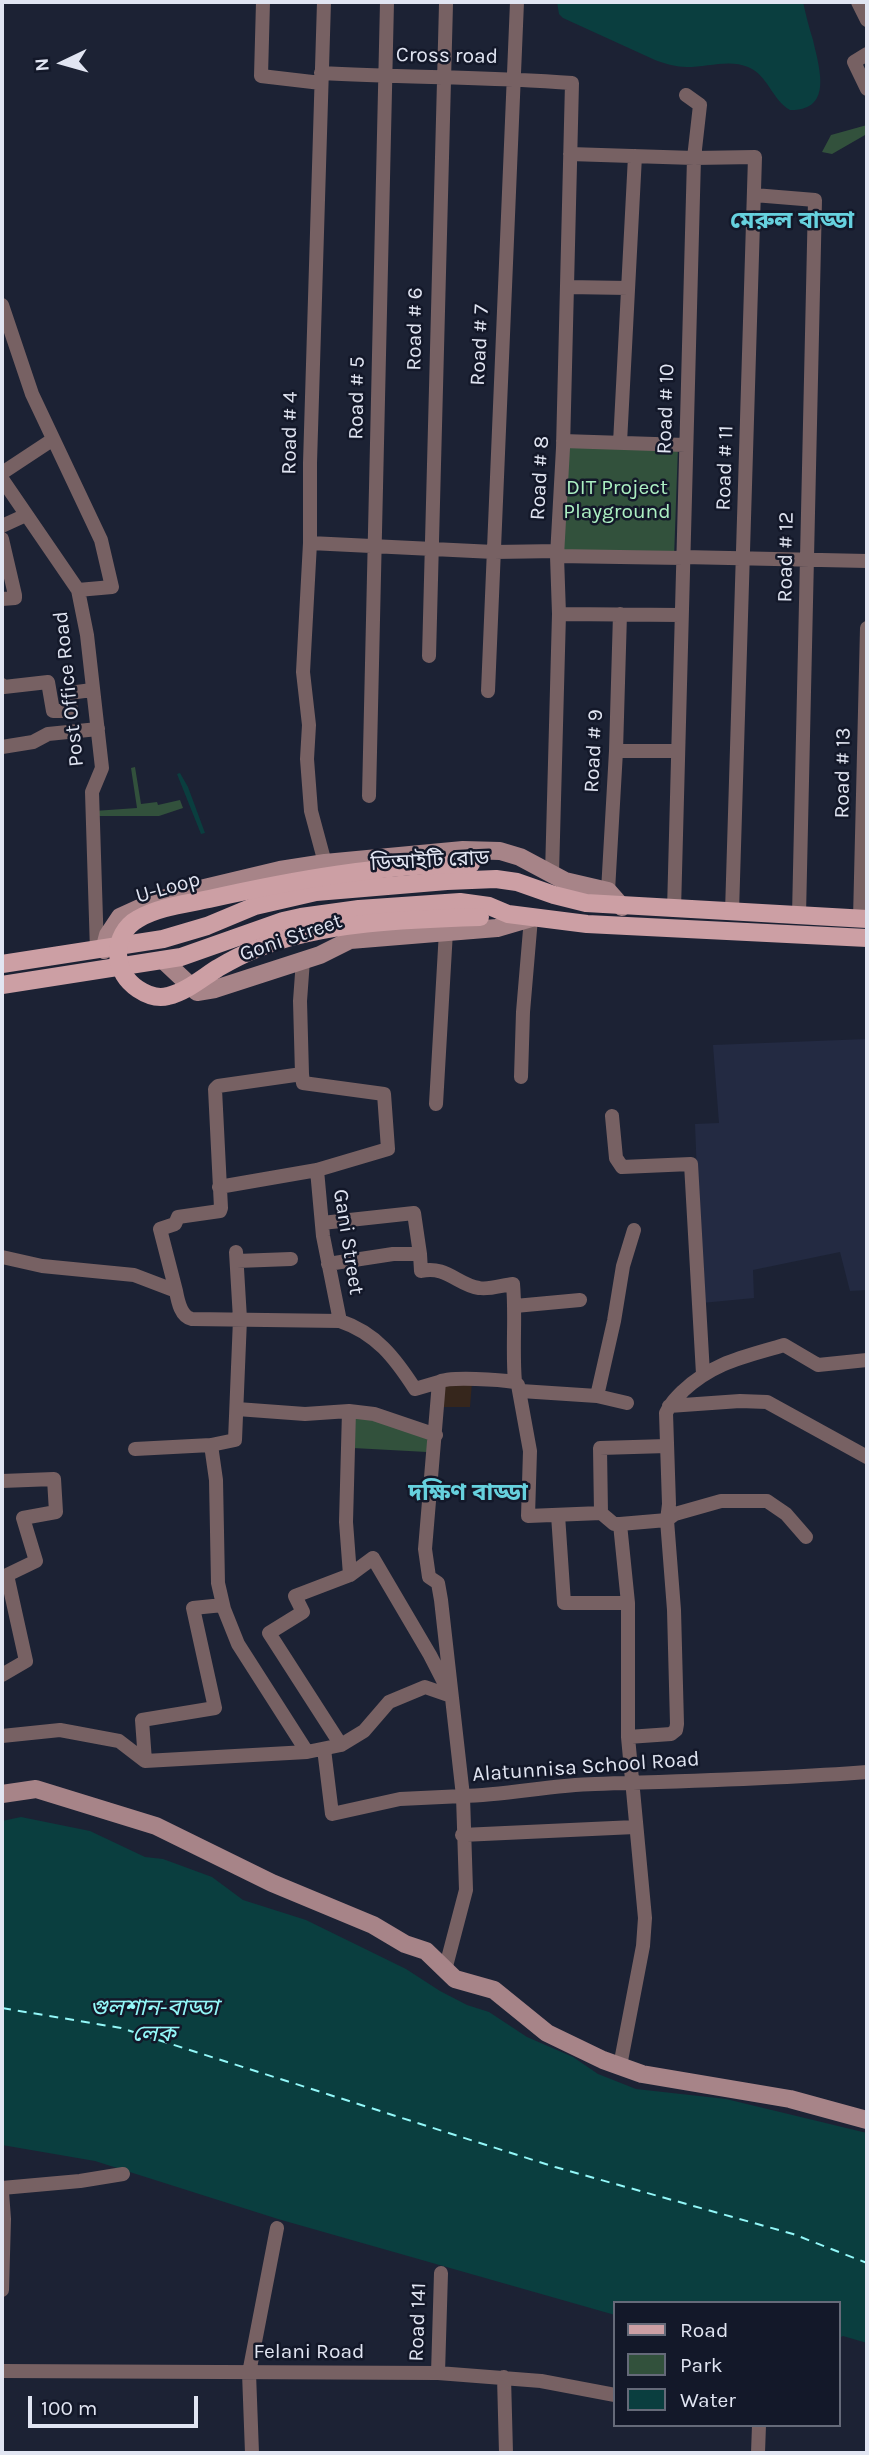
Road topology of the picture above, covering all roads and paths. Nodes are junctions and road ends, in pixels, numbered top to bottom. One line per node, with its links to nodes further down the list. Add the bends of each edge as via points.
1 (262, 2): 10 (street, Cross road, via 261,76)
2 (324, 2): 10 (street, Road # 4)
3 (387, 2): 9 (street, Road # 5)
4 (517, 2): 12 (street, Road # 7)
5 (858, 2): 7 (street)
6 (446, 4): 11 (street, Road # 6)
7 (867, 20)
8 (867, 54): 14 (street, via 854,62)
9 (386, 77): 10 (street, Cross road); 11 (street, Cross road); 33 (street, Road # 5)
10 (321, 78): 32 (street, Road # 4)
11 (442, 78): 12 (street, Cross road); 34 (street, Road # 6)
12 (512, 78): 13 (street, Cross road); 35 (street, Road # 7)
13 (572, 83): 16 (street, Road # 8)
14 (867, 89)
15 (686, 95): 18 (street, via 700,106)
16 (570, 154): 17 (street); 20 (street, Road # 8)
17 (635, 156): 18 (street); 21 (street)
18 (694, 158): 19 (street, Road # 11, via 755,157); 26 (street, Road # 10)
19 (754, 195): 38 (street, Road # 11); 39 (street, Road # 12, via 815,200)
20 (567, 287): 21 (street); 24 (street, Road # 8)
21 (628, 288): 25 (street)
22 (2, 305): 23 (street, Post Office Road)
23 (52, 440): 27 (street); 41 (street, Post Office Road, via 101,540 112,587)
24 (563, 441): 25 (street); 36 (street, Road # 8)
25 (620, 443): 26 (street)
26 (685, 445): 37 (street, Road # 10)
27 (2, 473)
28 (2, 479): 29 (street)
29 (26, 515): 30 (street); 41 (street)
30 (2, 526)
31 (2, 538): 42 (street, via 15,598)
32 (310, 543): 33 (street); 56 (street, Road # 4, via 303,672 311,811)
33 (375, 546): 34 (street); 55 (street, Road # 5)
34 (432, 549): 35 (street); 47 (street, Road # 6)
35 (494, 552): 36 (street); 50 (street, Road # 7)
36 (557, 553): 37 (street); 43 (street, Road # 8)
37 (682, 558): 38 (street); 45 (street, Road # 10)
38 (743, 558): 39 (street); 62 (street, Road # 11)
39 (807, 559): 40 (street); 64 (street, Road # 12)
40 (867, 561)
41 (78, 590): 49 (street, Post Office Road)
42 (2, 599)
43 (559, 614): 44 (street); 57 (street, Road # 8)
44 (620, 614): 45 (street); 53 (street, Road # 9)
45 (681, 615): 54 (street, Road # 10)
46 (867, 628): 66 (street, Road # 13)
47 (429, 656)
48 (2, 685): 49 (street, via 48,682 56,713 71,711 69,693)
49 (92, 690): 51 (street, Post Office Road)
50 (488, 691)
51 (98, 729): 52 (street, via 48,734 33,742); 69 (street, Post Office Road, via 102,768 92,792)
52 (2, 747)
53 (617, 751): 54 (street); 59 (street, Road # 9)
54 (678, 751): 61 (street, Road # 10)
55 (369, 796)
56 (325, 863): 57 (street, via 481,849 520,857); 69 (street, via 153,902 120,918)
57 (552, 874): 59 (street)
58 (517, 882): 60 (main road, ডিআইটি রোড, via 571,900); 63 (main road, U-Loop, bridge, via 471,864 335,875 266,887 148,914 130,925 120,941 119,963 139,990 166,997 239,957 298,936 366,925); 69 (main road, ডিআইটি রোড, via 475,879 316,892 255,906 163,939)
59 (608, 891): 60 (street)
60 (622, 906): 61 (main road, ডিআইটি রোড)
61 (674, 910): 62 (main road, ডিআইটি রোড)
62 (733, 912): 64 (main road, ডিআইটি রোড)
63 (508, 914): 65 (main road, ডিআইটি রোড); 70 (main road, ডিআইটি রোড, via 460,902 318,914)
64 (799, 915): 66 (main road, ডিআইটি রোড)
65 (531, 918): 67 (street, Goni Street, via 497,928); 68 (main road, ডিআইটি রোড, via 646,929); 75 (street)
66 (864, 919)
67 (446, 931): 71 (street, Goni Street, via 350,940); 76 (street)
68 (867, 938)
69 (101, 950): 72 (main road, ডিআইটি রোড)
70 (163, 960): 71 (street, Goni Street, via 197,992); 73 (main road, ডিআইটি রোড)
71 (303, 960): 74 (street)
72 (2, 964)
73 (2, 985)
74 (302, 1074): 78 (street, Gani Street, via 303,1083 384,1094 388,1149); 79 (street, via 215,1089)
75 (521, 1077)
76 (436, 1104)
77 (612, 1116): 92 (street, via 615,1158 622,1167 691,1164)
78 (317, 1170): 79 (street, Gani Street); 80 (street, Gani Street)
79 (219, 1187): 86 (street, via 220,1211 178,1217 175,1224 160,1229)
80 (322, 1223): 82 (street, via 414,1213); 85 (street, Gani Street)
81 (634, 1230): 95 (street)
82 (420, 1254): 85 (street); 88 (street, via 421,1271 447,1273 480,1289 513,1284)
83 (2, 1257): 86 (street, via 41,1266 134,1275)
84 (291, 1259): 89 (street, via 237,1256)
85 (328, 1264): 90 (street, Gani Street)
86 (176, 1291): 89 (street, via 187,1318)
87 (580, 1300): 88 (street)
88 (516, 1306): 94 (street, via 513,1353)
89 (240, 1319): 90 (street); 98 (street)
90 (340, 1321): 93 (street, via 378,1341 415,1389)
91 (867, 1360): 92 (street, via 818,1366 783,1345 717,1365)
92 (703, 1374): 97 (street)
93 (439, 1382): 94 (street, via 445,1378 490,1378); 100 (street, Alatunnisa School Road)
94 (518, 1386): 95 (street); 107 (street, via 530,1451 528,1516)
95 (597, 1396): 96 (street)
96 (627, 1403)
97 (669, 1406): 102 (street); 104 (street, via 766,1402)
98 (237, 1409): 99 (street, via 305,1414); 101 (street, via 235,1440)
99 (349, 1411): 100 (street, via 374,1414); 111 (street, via 346,1522)
100 (436, 1436): 115 (street, Alatunnisa School Road, via 425,1549 429,1577 438,1583)
101 (211, 1445): 103 (street); 113 (street)
102 (667, 1446): 106 (street, via 600,1448); 108 (street)
103 (135, 1449)
104 (867, 1457)
105 (2, 1481): 114 (street, via 54,1479 56,1512 23,1518 36,1561 7,1575 26,1661)
106 (601, 1513): 107 (street); 109 (street)
107 (558, 1515): 112 (street, via 564,1603)
108 (667, 1520): 109 (street); 110 (street, via 720,1501 767,1501); 117 (street, via 676,1730)
109 (620, 1524): 112 (street)
110 (806, 1537)
111 (350, 1576): 115 (street, via 373,1558); 118 (street, via 295,1596 303,1612 269,1633)
112 (628, 1603): 117 (street)
113 (223, 1605): 120 (street, via 238,1644); 121 (street, via 193,1608 215,1707 142,1720)
114 (2, 1675)
115 (451, 1696): 118 (street, via 425,1687 389,1702 364,1731); 125 (street, Alatunnisa School Road)
116 (3, 1733): 121 (street, via 60,1730 119,1741)
117 (628, 1737): 123 (street)
118 (341, 1745): 119 (street)
119 (324, 1749): 120 (street); 125 (street, via 332,1814 400,1799)
120 (307, 1752): 121 (street)
121 (145, 1761)
122 (867, 1772): 123 (street, Alatunnisa School Road)
123 (632, 1784): 125 (street, Alatunnisa School Road); 126 (street)
124 (2, 1794): 128 (street, via 36,1789 156,1826 426,1951)
125 (463, 1796): 127 (street)
126 (635, 1826): 127 (street); 129 (street, via 645,1918)
127 (462, 1835): 128 (street, via 466,1890)
128 (444, 1970): 129 (street, via 455,1979 494,1990 547,2033)
129 (620, 2066): 130 (street, via 682,2083 790,2099)
130 (867, 2120)
131 (123, 2174): 132 (street)
132 (2, 2190): 135 (street)
133 (277, 2228): 137 (street)
134 (441, 2273): 138 (street, Road 141)
135 (2, 2290)
136 (2, 2371): 137 (street, Felani Road)
137 (249, 2373): 138 (street, Felani Road); 142 (street)
138 (438, 2373): 139 (street, Felani Road)
139 (504, 2377): 140 (street, Felani Road); 143 (street)
140 (614, 2395)
141 (759, 2427): 144 (street)
142 (252, 2453)
143 (506, 2453)
144 (758, 2453)

